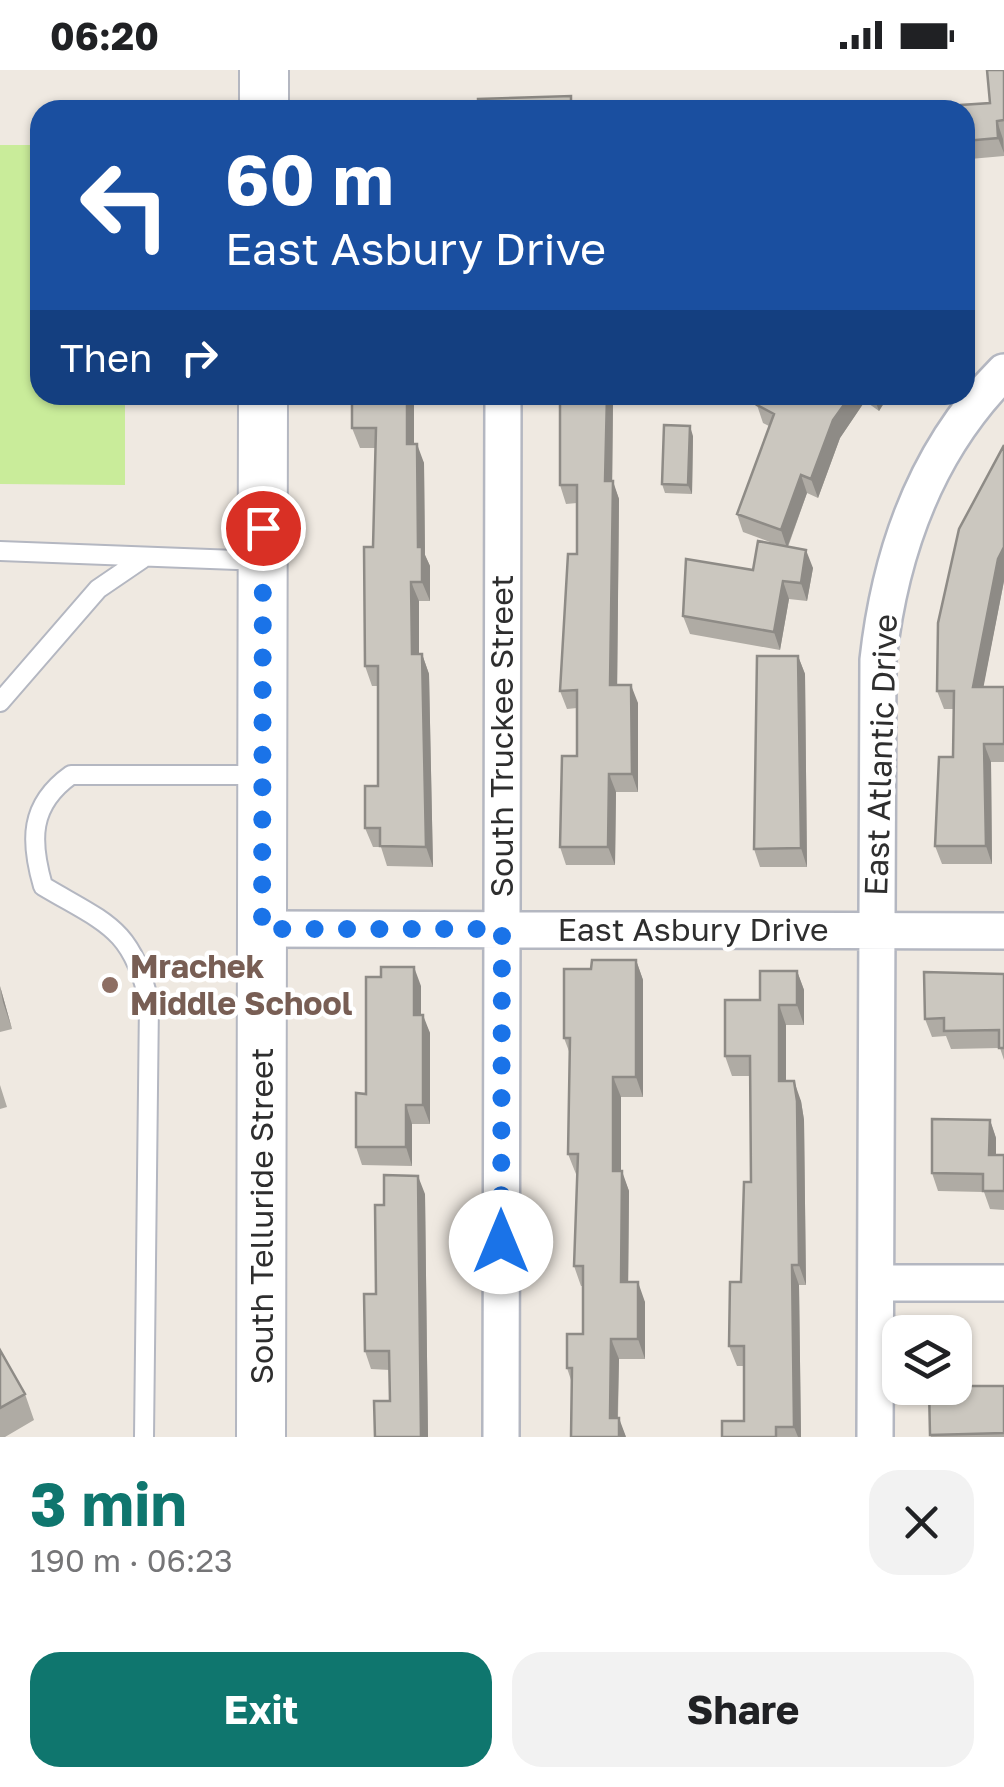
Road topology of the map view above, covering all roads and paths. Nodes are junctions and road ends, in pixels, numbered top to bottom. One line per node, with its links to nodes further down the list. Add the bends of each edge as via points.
1 (264, 70): 2 (street)
2 (264, 100)
3 (1004, 372): 13 (street, East Atlantic Drive, via 950,438 893,567 878,660)
4 (264, 405): 8 (street, South Telluride Street)
5 (503, 405): 12 (street, South Truckee Street)
6 (0, 551): 7 (lane)
7 (142, 559): 8 (lane); 9 (lane, via 98,589)
8 (263, 562): 10 (street, South Telluride Street)
9 (0, 702)
10 (263, 776): 11 (street, South Telluride Street); 17 (lane, via 70,776 50,790 37,816 34,855 43,886 126,938 149,1002)
11 (262, 929): 12 (street, East Asbury Drive); 18 (street, South Telluride Street)
12 (502, 929): 13 (street, East Asbury Drive); 19 (street, South Truckee Street)
13 (877, 930): 14 (street, East Asbury Drive); 15 (street, East Atlantic Drive)
14 (1004, 930)
15 (876, 1282): 16 (street); 20 (street, East Atlantic Drive)
16 (1004, 1282)
17 (144, 1437)
18 (262, 1437)
19 (501, 1437)
20 (876, 1437)

